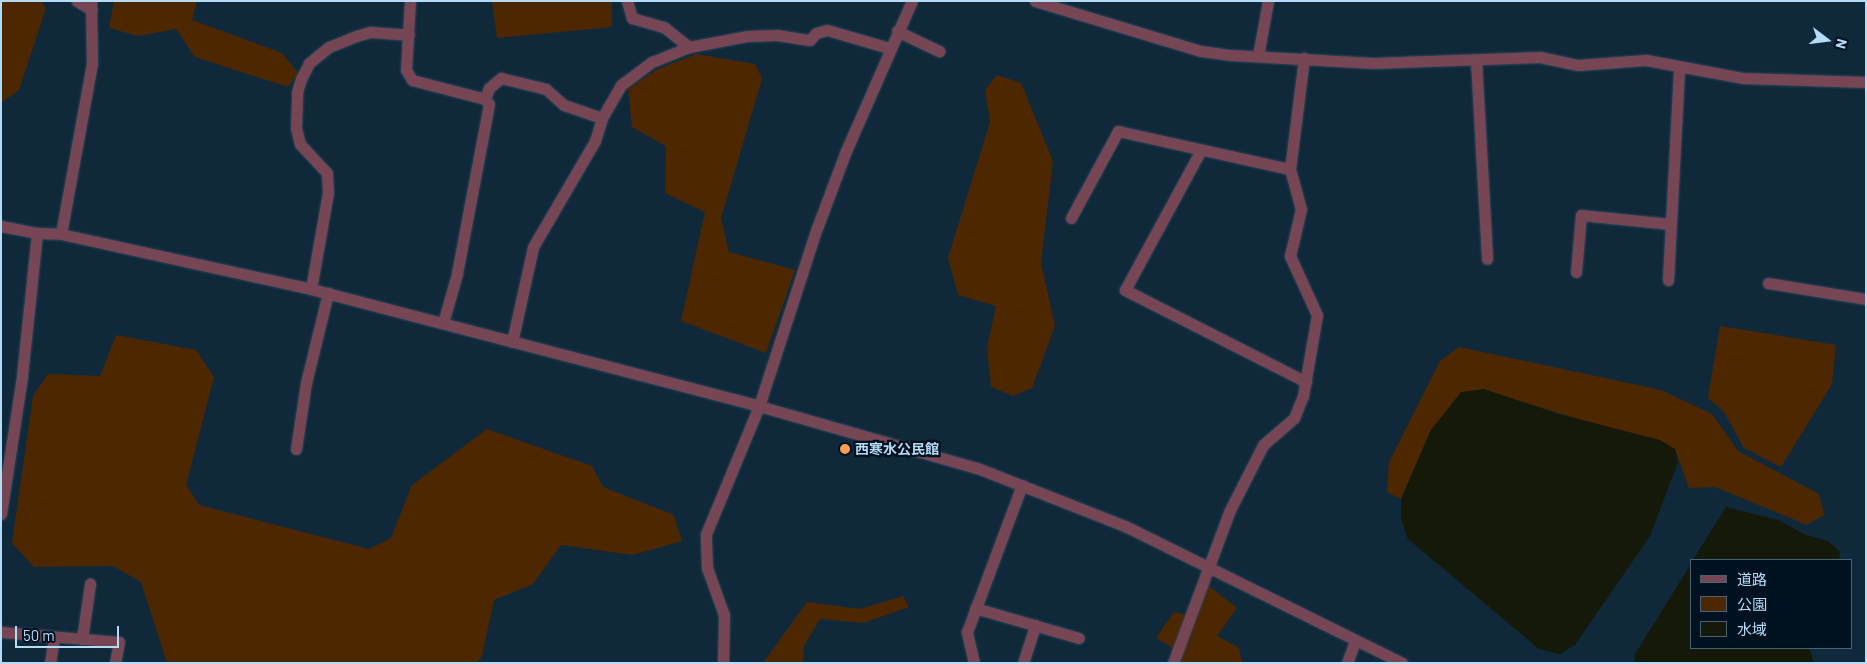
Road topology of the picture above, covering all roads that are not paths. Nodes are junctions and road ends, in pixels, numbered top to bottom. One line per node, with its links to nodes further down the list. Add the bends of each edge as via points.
1 (77, 1): 7 (street)
2 (410, 1): 9 (street)
3 (627, 1): 10 (street, via 632,18 664,27)
4 (912, 1): 8 (street)
5 (1035, 1): 13 (street, via 1201,51)
6 (1268, 1): 13 (street)
7 (91, 6): 26 (street, via 92,64)
8 (897, 31): 11 (street); 12 (street)
9 (409, 35): 18 (street, via 406,70 412,80); 31 (street, via 370,32 356,36 322,52 309,63 301,79 297,92 296,128 300,144 327,173 328,193)
10 (689, 47): 11 (street, via 748,36 778,35 810,40 816,33 827,30); 19 (street, via 652,62 621,85)
11 (889, 48): 37 (street, via 817,228)
12 (939, 51)
13 (1258, 56): 14 (street)
14 (1304, 58): 15 (street, via 1373,63); 21 (street)
15 (1476, 60): 16 (street, via 1540,57 1578,65 1646,60); 27 (street)
16 (1679, 68): 17 (street, via 1743,78); 23 (street)
17 (1866, 82)
18 (485, 99): 19 (street, via 489,88 500,78 546,89 564,105); 34 (street, via 490,110)
19 (602, 118): 35 (street, via 595,141 533,247)
20 (1201, 150): 21 (street); 22 (street, via 1118,132); 36 (street, via 1125,290)
21 (1290, 169): 36 (street, via 1301,209 1290,256 1317,316)
22 (1071, 218)
23 (1671, 224): 28 (street, via 1581,215); 29 (street)
24 (1, 226): 25 (street)
25 (37, 233): 26 (street); 38 (street)
26 (61, 234): 31 (street)
27 (1487, 259)
28 (1576, 272)
29 (1668, 280)
30 (1768, 283): 33 (street)
31 (311, 289): 32 (street)
32 (328, 293): 34 (street); 39 (street, via 306,383)
33 (1866, 299)
34 (444, 323): 35 (street)
35 (512, 342): 37 (street)
36 (1306, 382): 42 (street, via 1294,418 1263,445 1230,510)
37 (759, 406): 40 (street, via 977,468); 53 (street, via 706,534 707,568 724,615)
38 (6, 443): 41 (street)
39 (296, 449)
40 (1022, 485): 42 (street, via 1124,526); 44 (street)
41 (1, 514)
42 (1209, 567): 50 (street); 56 (street)
43 (90, 584): 49 (street)
44 (975, 608): 45 (street); 54 (street, via 967,632)
45 (1035, 626): 48 (street); 55 (street)
46 (1, 632): 47 (street)
47 (54, 636): 49 (street); 51 (street)
48 (1079, 638)
49 (82, 639): 52 (street, via 118,642)
50 (1355, 642): 57 (street); 58 (street)
51 (50, 663)
52 (115, 663)
53 (723, 663)
54 (974, 663)
55 (1024, 663)
56 (1173, 663)
57 (1347, 663)
58 (1402, 663)

